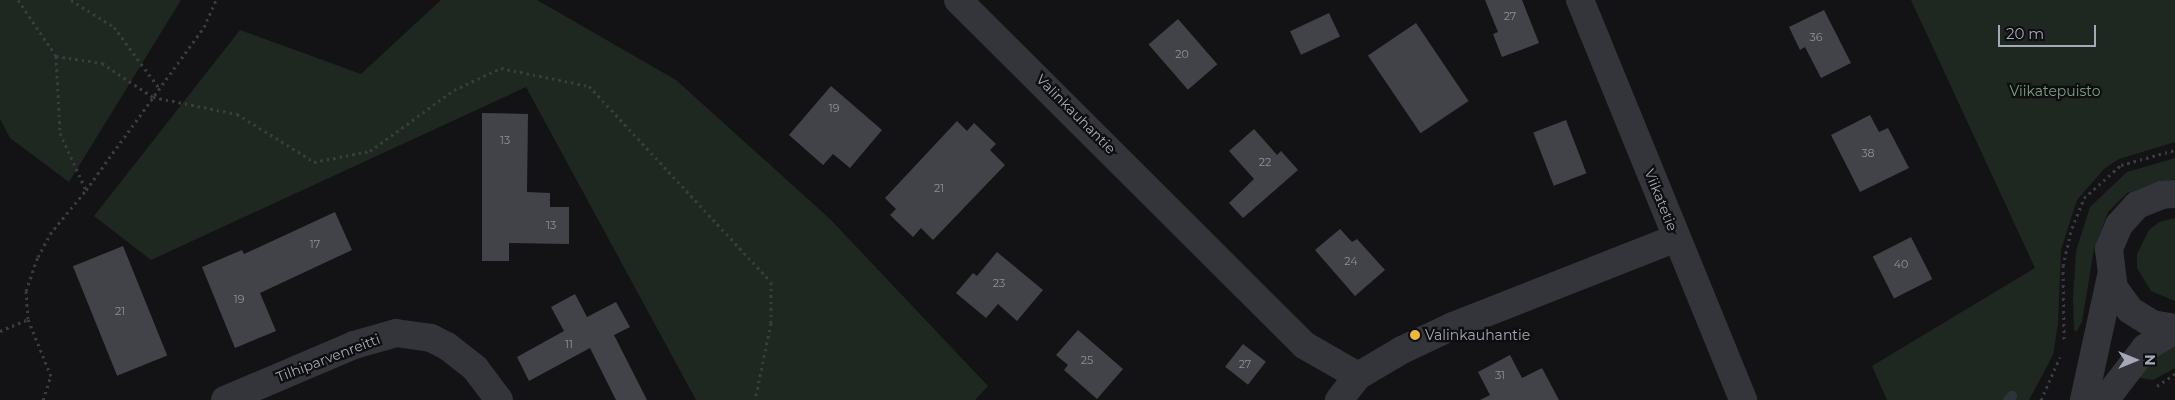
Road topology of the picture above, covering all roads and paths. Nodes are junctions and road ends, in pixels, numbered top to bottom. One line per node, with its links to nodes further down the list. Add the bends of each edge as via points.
1 (18, 0): 6 (path)
2 (72, 0): 7 (path, via 114,27)
3 (216, 0): 7 (path, via 204,27)
4 (958, 0): 16 (street, Valinkauhantie, via 1304,345)
5 (1580, 0): 11 (street, Viikatetie)
6 (56, 56): 8 (path, via 102,63); 9 (path, via 60,133)
7 (159, 88): 8 (path)
8 (153, 97): 9 (path); 20 (path, via 238,114 314,162 370,150 454,90 501,68 589,86 771,282 771,323)
9 (86, 190): 13 (path, via 50,234 38,258 26,292)
10 (2175, 194): 12 (street, via 2162,195 2137,205 2119,224 2110,249)
11 (1676, 238): 16 (street, via 1453,326 1402,350); 22 (street, Viikatetie)
12 (2110, 276): 14 (street, via 2114,288 2130,310 2152,324); 23 (street)
13 (28, 319): 15 (path); 17 (path, via 51,376)
14 (2175, 329): 24 (street, via 2145,348)
15 (0, 331)
16 (1358, 376): 21 (street)
17 (43, 400)
18 (224, 400): 19 (street, Tilhiparvenreitti, via 354,345 396,333 431,338 447,346 475,368)
19 (499, 400)
20 (755, 400)
21 (1339, 400)
22 (1743, 400)
23 (2084, 400)
24 (2105, 400)

